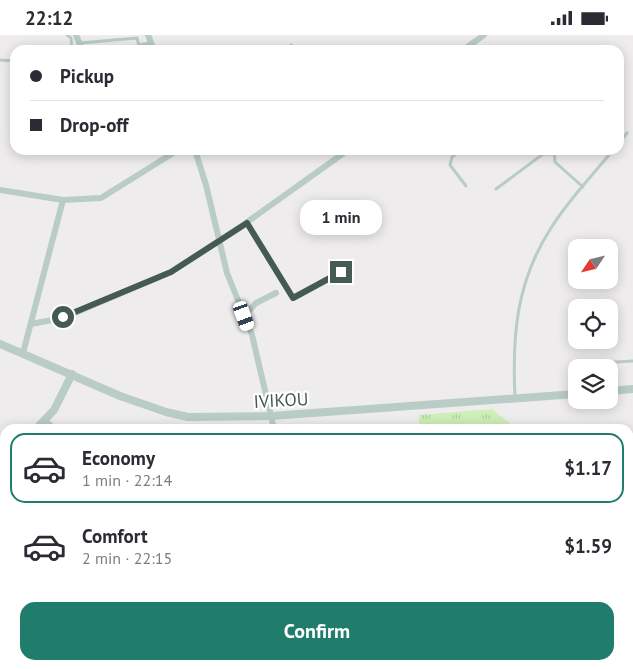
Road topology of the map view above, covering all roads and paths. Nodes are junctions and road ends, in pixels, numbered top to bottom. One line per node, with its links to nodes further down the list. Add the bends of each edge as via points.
1 (76, 35): 3 (street)
2 (484, 35): 5 (street)
3 (80, 43): 4 (lane, via 137,38)
4 (139, 45)
5 (470, 45)
6 (627, 133): 7 (lane)
7 (624, 137)
8 (170, 155): 19 (street, via 101,198)
9 (197, 155): 21 (street)
10 (341, 155): 20 (street)
11 (454, 155): 15 (lane, via 450,165)
12 (542, 155): 17 (lane)
13 (554, 155): 16 (lane, via 560,169)
14 (609, 155): 16 (lane)
15 (466, 187)
16 (583, 187): 34 (lane, via 552,227 526,276 513,352)
17 (496, 189)
18 (0, 190): 19 (street)
19 (63, 200): 25 (street)
20 (247, 223): 21 (street); 22 (street, via 293,298)
21 (219, 241): 24 (street, via 227,273); 25 (street, via 171,272 63,317)
22 (341, 272)
23 (276, 293): 24 (street, via 256,303)
24 (244, 316): 35 (street, via 252,335)
25 (31, 324): 27 (street)
26 (0, 344): 27 (street, IVIKOU)
27 (23, 353): 30 (street, IVIKOU)
28 (633, 361): 29 (lane)
29 (618, 362)
30 (72, 374): 35 (street, IVIKOU, via 120,395 188,417); 36 (street, via 63,396)
31 (633, 389): 32 (street)
32 (618, 390)
33 (568, 394): 34 (street, IVIKOU)
34 (514, 399): 35 (street, IVIKOU)
35 (271, 416): 39 (street)
36 (44, 421): 37 (street); 38 (street)
37 (41, 424)
38 (48, 424)
39 (273, 424)

